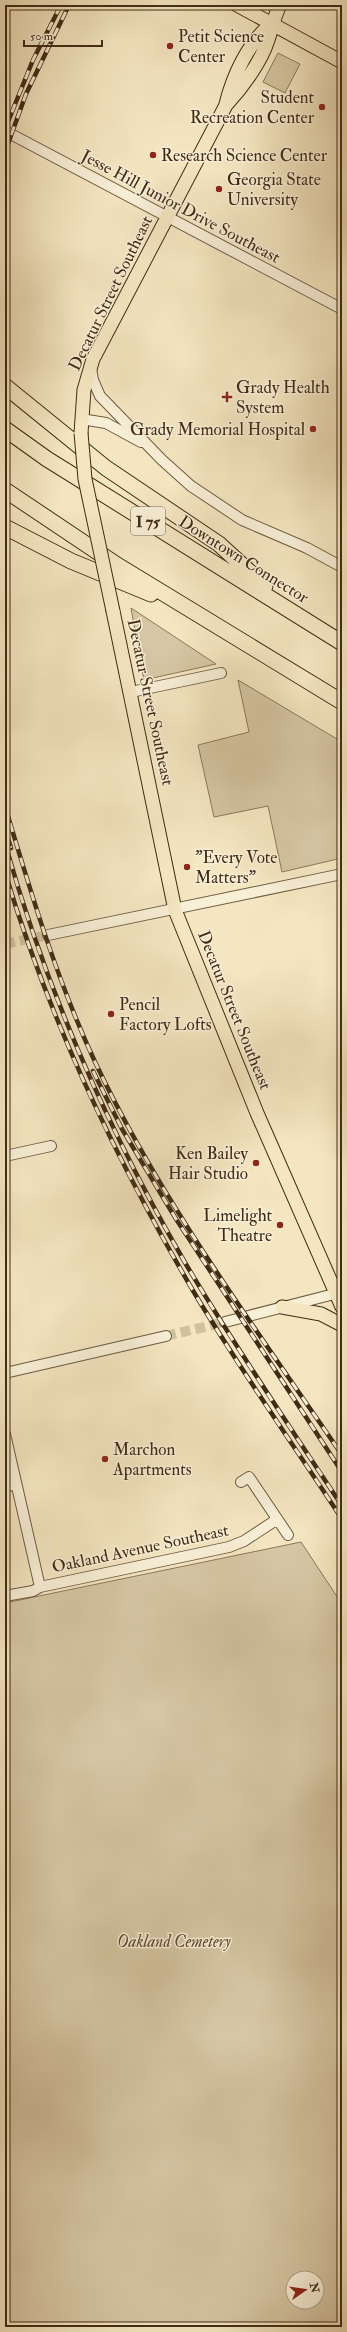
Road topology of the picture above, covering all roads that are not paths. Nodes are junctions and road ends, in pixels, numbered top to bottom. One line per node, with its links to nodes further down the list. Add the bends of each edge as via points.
1 (237, 5): 3 (main road)
2 (280, 5): 3 (main road, Decatur Street Southeast)
3 (271, 24): 4 (main road); 6 (main road, Decatur Street Southeast, via 257,36 231,85 226,105)
4 (342, 62)
5 (5, 131): 6 (street, Jesse Hill Junior Drive Southeast)
6 (167, 218): 7 (street, Jesse Hill Junior Drive Southeast); 8 (main road, Decatur Street Southeast)
7 (342, 309)
8 (91, 366): 10 (main road, Decatur Street Southeast, via 84,390); 12 (street, via 93,380 100,396)
9 (5, 386): 16 (highway, via 106,468 220,544)
10 (81, 419): 12 (street, via 106,423); 22 (main road, Decatur Street Southeast, bridge, via 85,479)
11 (5, 429): 16 (highway, Downtown Connector / I 75, via 47,459)
12 (150, 447): 15 (street, via 191,486 242,520 307,548)
13 (5, 490): 17 (highway)
14 (5, 527): 17 (highway, via 71,561)
15 (342, 567)
16 (292, 611): 18 (highway, Downtown Connector / I 75)
17 (199, 615): 23 (highway)
18 (321, 630): 19 (highway); 20 (highway, Downtown Connector / I 75)
19 (342, 634)
20 (342, 643)
21 (221, 673): 22 (street)
22 (131, 692): 25 (main road, Decatur Street Southeast)
23 (342, 702)
24 (342, 874): 25 (street)
25 (175, 910): 26 (street); 29 (main road, Decatur Street Southeast, via 257,1113)
26 (48, 935)
27 (51, 1146): 28 (street)
28 (5, 1156)
29 (339, 1292): 30 (street); 31 (main road, Decatur Street Southeast)
30 (282, 1307): 32 (street); 33 (main road, via 321,1314)
31 (342, 1307)
32 (225, 1322)
33 (342, 1325)
34 (166, 1336): 35 (street)
35 (5, 1372)
36 (5, 1434): 38 (street)
37 (241, 1482): 40 (street, via 249,1477)
38 (16, 1484): 39 (street); 42 (street)
39 (5, 1486)
40 (276, 1520): 41 (street); 42 (street, Oakland Avenue Southeast, via 244,1541 229,1547)
41 (288, 1535)
42 (40, 1587): 43 (street, Oakland Avenue Southeast)
43 (5, 1596)

